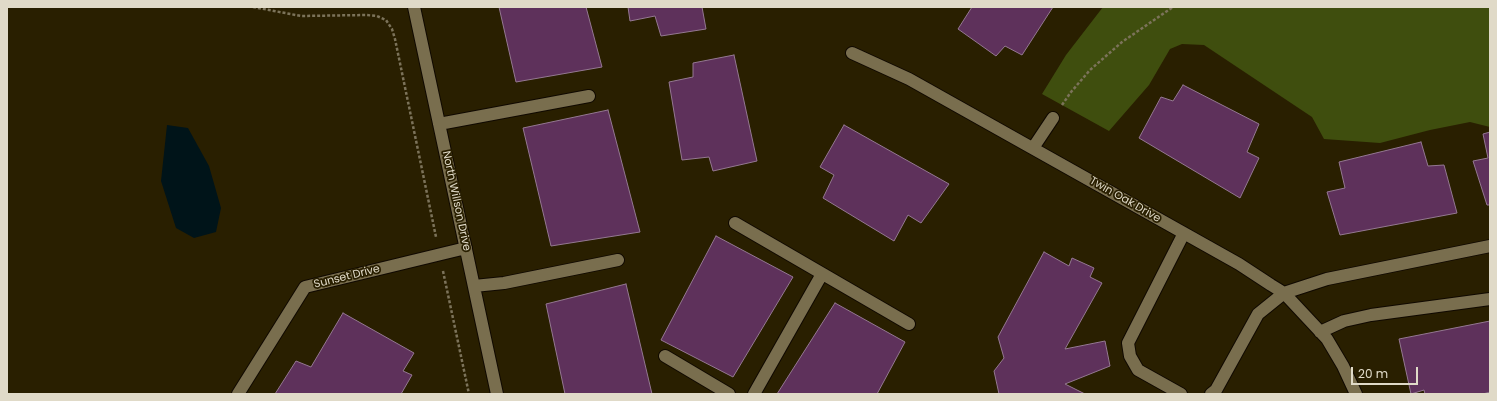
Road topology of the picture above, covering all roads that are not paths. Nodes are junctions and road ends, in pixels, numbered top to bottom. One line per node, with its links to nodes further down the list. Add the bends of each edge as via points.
1 (414, 7): 5 (street, North Willson Drive)
2 (852, 53): 6 (street, Twin Oak Drive, via 909,79)
3 (589, 96): 5 (street)
4 (1053, 118): 6 (street)
5 (439, 124): 10 (street, North Willson Drive)
6 (1033, 148): 8 (street, Twin Oak Drive)
7 (735, 224): 12 (street)
8 (1184, 233): 14 (street, Twin Oak Drive, via 1240,264); 23 (street, via 1128,343 1130,356 1138,370)
9 (1490, 246): 14 (street, via 1326,279)
10 (466, 248): 13 (street, North Willson Drive); 19 (street, Sunset Drive, via 305,287)
11 (618, 260): 13 (street, via 504,283)
12 (822, 274): 16 (street); 22 (street)
13 (474, 286): 20 (street, North Willson Drive)
14 (1284, 293): 17 (street, Twin Oak Drive); 24 (street, via 1258,314 1216,390)
15 (1490, 299): 17 (street, via 1370,315 1344,321)
16 (909, 324)
17 (1320, 332): 25 (street, Twin Oak Drive, via 1343,366)
18 (665, 356): 21 (street)
19 (238, 394)
20 (497, 394)
21 (729, 394)
22 (754, 394)
23 (1181, 394)
24 (1211, 394)
25 (1356, 394)

